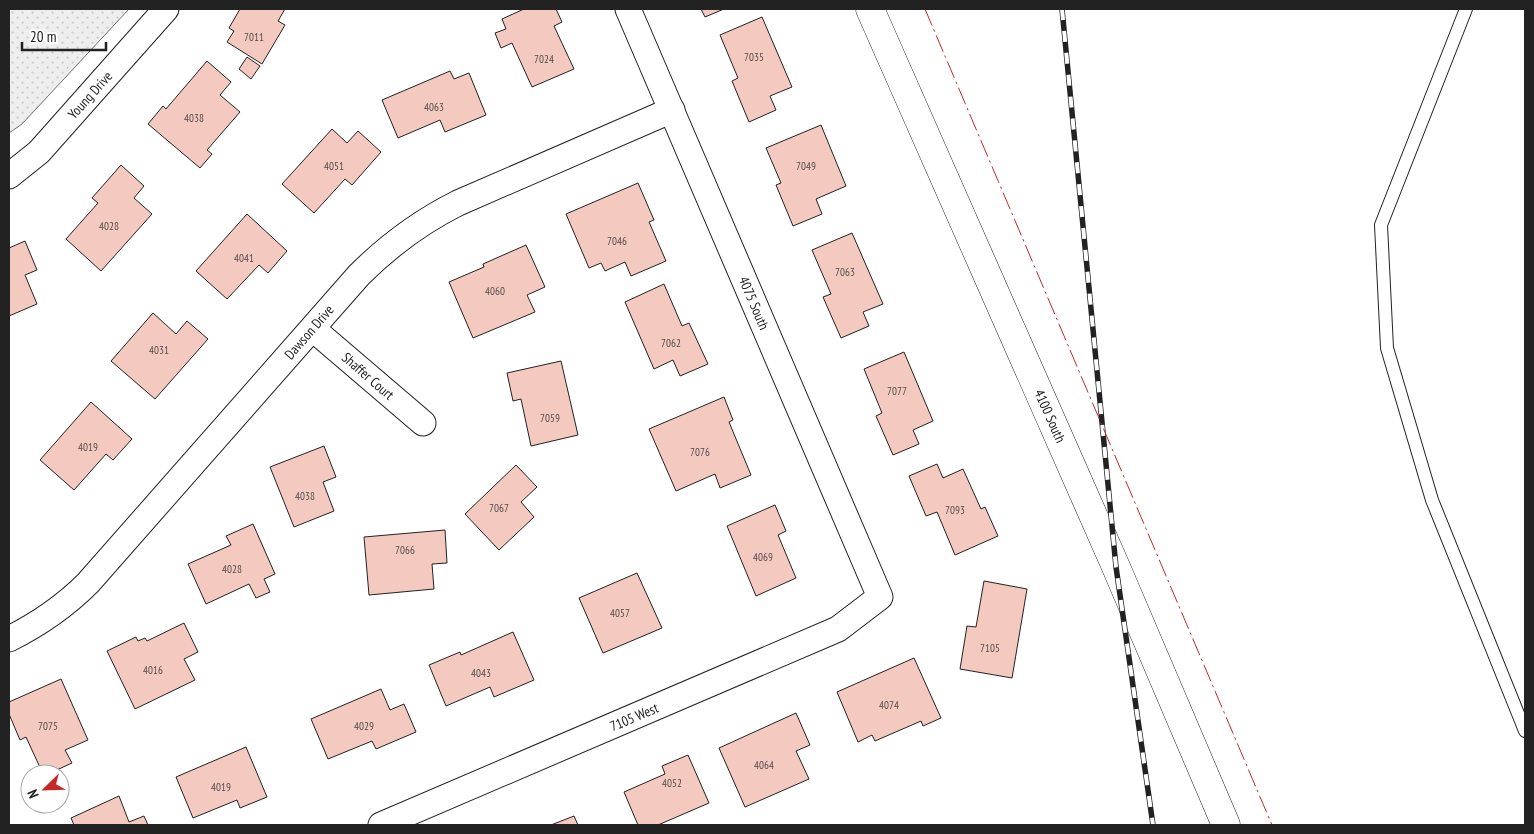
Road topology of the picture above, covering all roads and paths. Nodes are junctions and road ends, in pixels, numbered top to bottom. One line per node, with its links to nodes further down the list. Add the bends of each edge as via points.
1 (166, 9): 6 (street, Young Drive, via 39,152)
2 (628, 9): 5 (street, 4075 South)
3 (870, 9): 13 (main road, 4100 South)
4 (1466, 9): 11 (lane, via 1381,225 1387,348 1432,500)
5 (672, 110): 7 (street, Dawson Drive, via 430,217 381,253); 9 (street, 4075 South)
6 (9, 176)
7 (313, 329): 8 (street, Shaffer Court); 10 (street, Dawson Drive, via 88,583 51,616)
8 (423, 423)
9 (880, 597): 12 (street, 7105 West, via 838,629)
10 (9, 639)
11 (1525, 731)
12 (381, 825)
13 (1226, 825)

